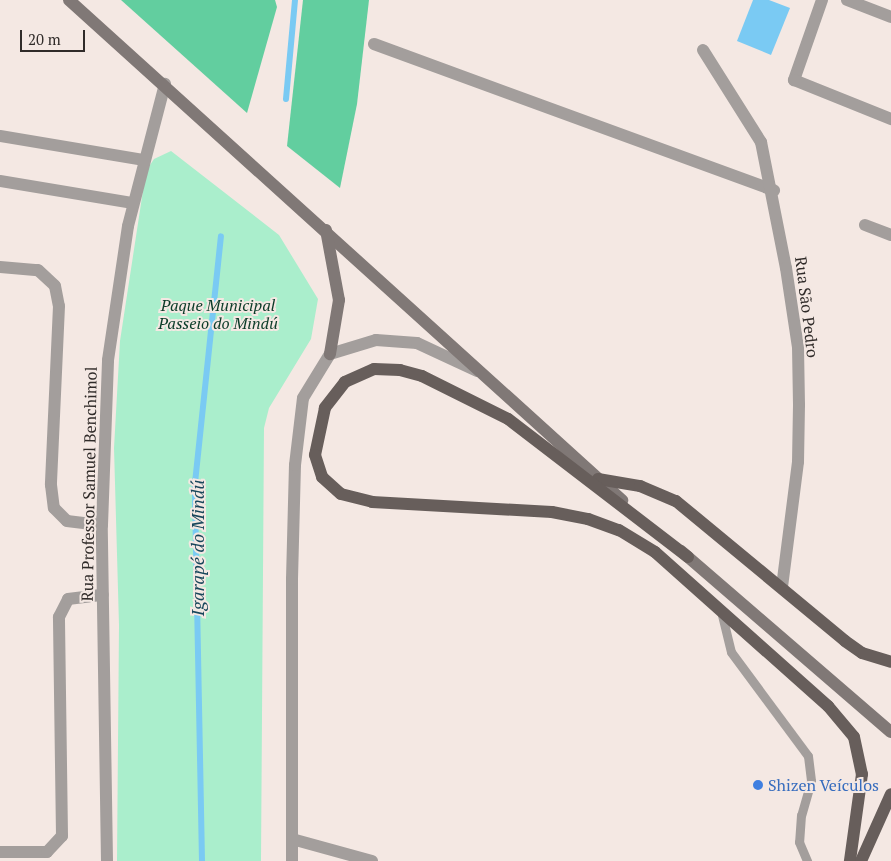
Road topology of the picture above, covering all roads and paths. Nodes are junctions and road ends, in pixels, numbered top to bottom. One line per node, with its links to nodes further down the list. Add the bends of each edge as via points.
1 (69, 0): 7 (main road)
2 (822, 0): 8 (street, via 794,80)
3 (848, 0): 4 (street)
4 (891, 17)
5 (374, 44): 12 (street)
6 (703, 50): 12 (street, Rua São Pedro, via 756,130)
7 (164, 84): 10 (street, Rua Professor Samuel Benchimol); 15 (main road)
8 (891, 119)
9 (0, 136): 10 (street)
10 (142, 160): 13 (street, Rua Professor Samuel Benchimol)
11 (0, 181): 13 (street)
12 (774, 190): 23 (street, Rua São Pedro, via 798,347 797,471)
13 (133, 203): 21 (street, Rua Professor Samuel Benchimol, via 108,360)
14 (865, 225): 16 (street)
15 (326, 230): 18 (main road, via 340,300); 19 (main road)
16 (891, 235)
17 (0, 267): 21 (street, via 38,270 55,286 59,306 51,485 54,508 67,521)
18 (330, 354): 19 (street, via 376,340 402,340 432,349); 29 (street, via 303,398 297,438 292,579)
19 (480, 372): 20 (main road)
20 (598, 479): 22 (main road); 23 (main road, via 640,486 676,501)
21 (102, 525): 24 (street, Rua Professor Samuel Benchimol)
22 (688, 557): 25 (main road, via 508,419 422,376 400,370 374,369 345,382 325,408 315,455 322,476 341,494 372,502 552,512 588,519 638,541); 27 (main road)
23 (782, 587): 26 (main road, via 856,649)
24 (103, 595): 30 (street, via 68,599 59,617 62,836 47,852); 31 (street, Rua Professor Samuel Benchimol)
25 (721, 611): 34 (lane, via 731,652 808,756 811,781 801,815 799,842); 35 (main road, via 828,706 854,737 862,774)
26 (891, 662)
27 (891, 732)
28 (891, 794): 36 (main road)
29 (292, 839): 32 (street); 33 (street)
30 (0, 852)
31 (107, 861)
32 (292, 861)
33 (372, 861)
34 (807, 861)
35 (850, 861)
36 (861, 861)

